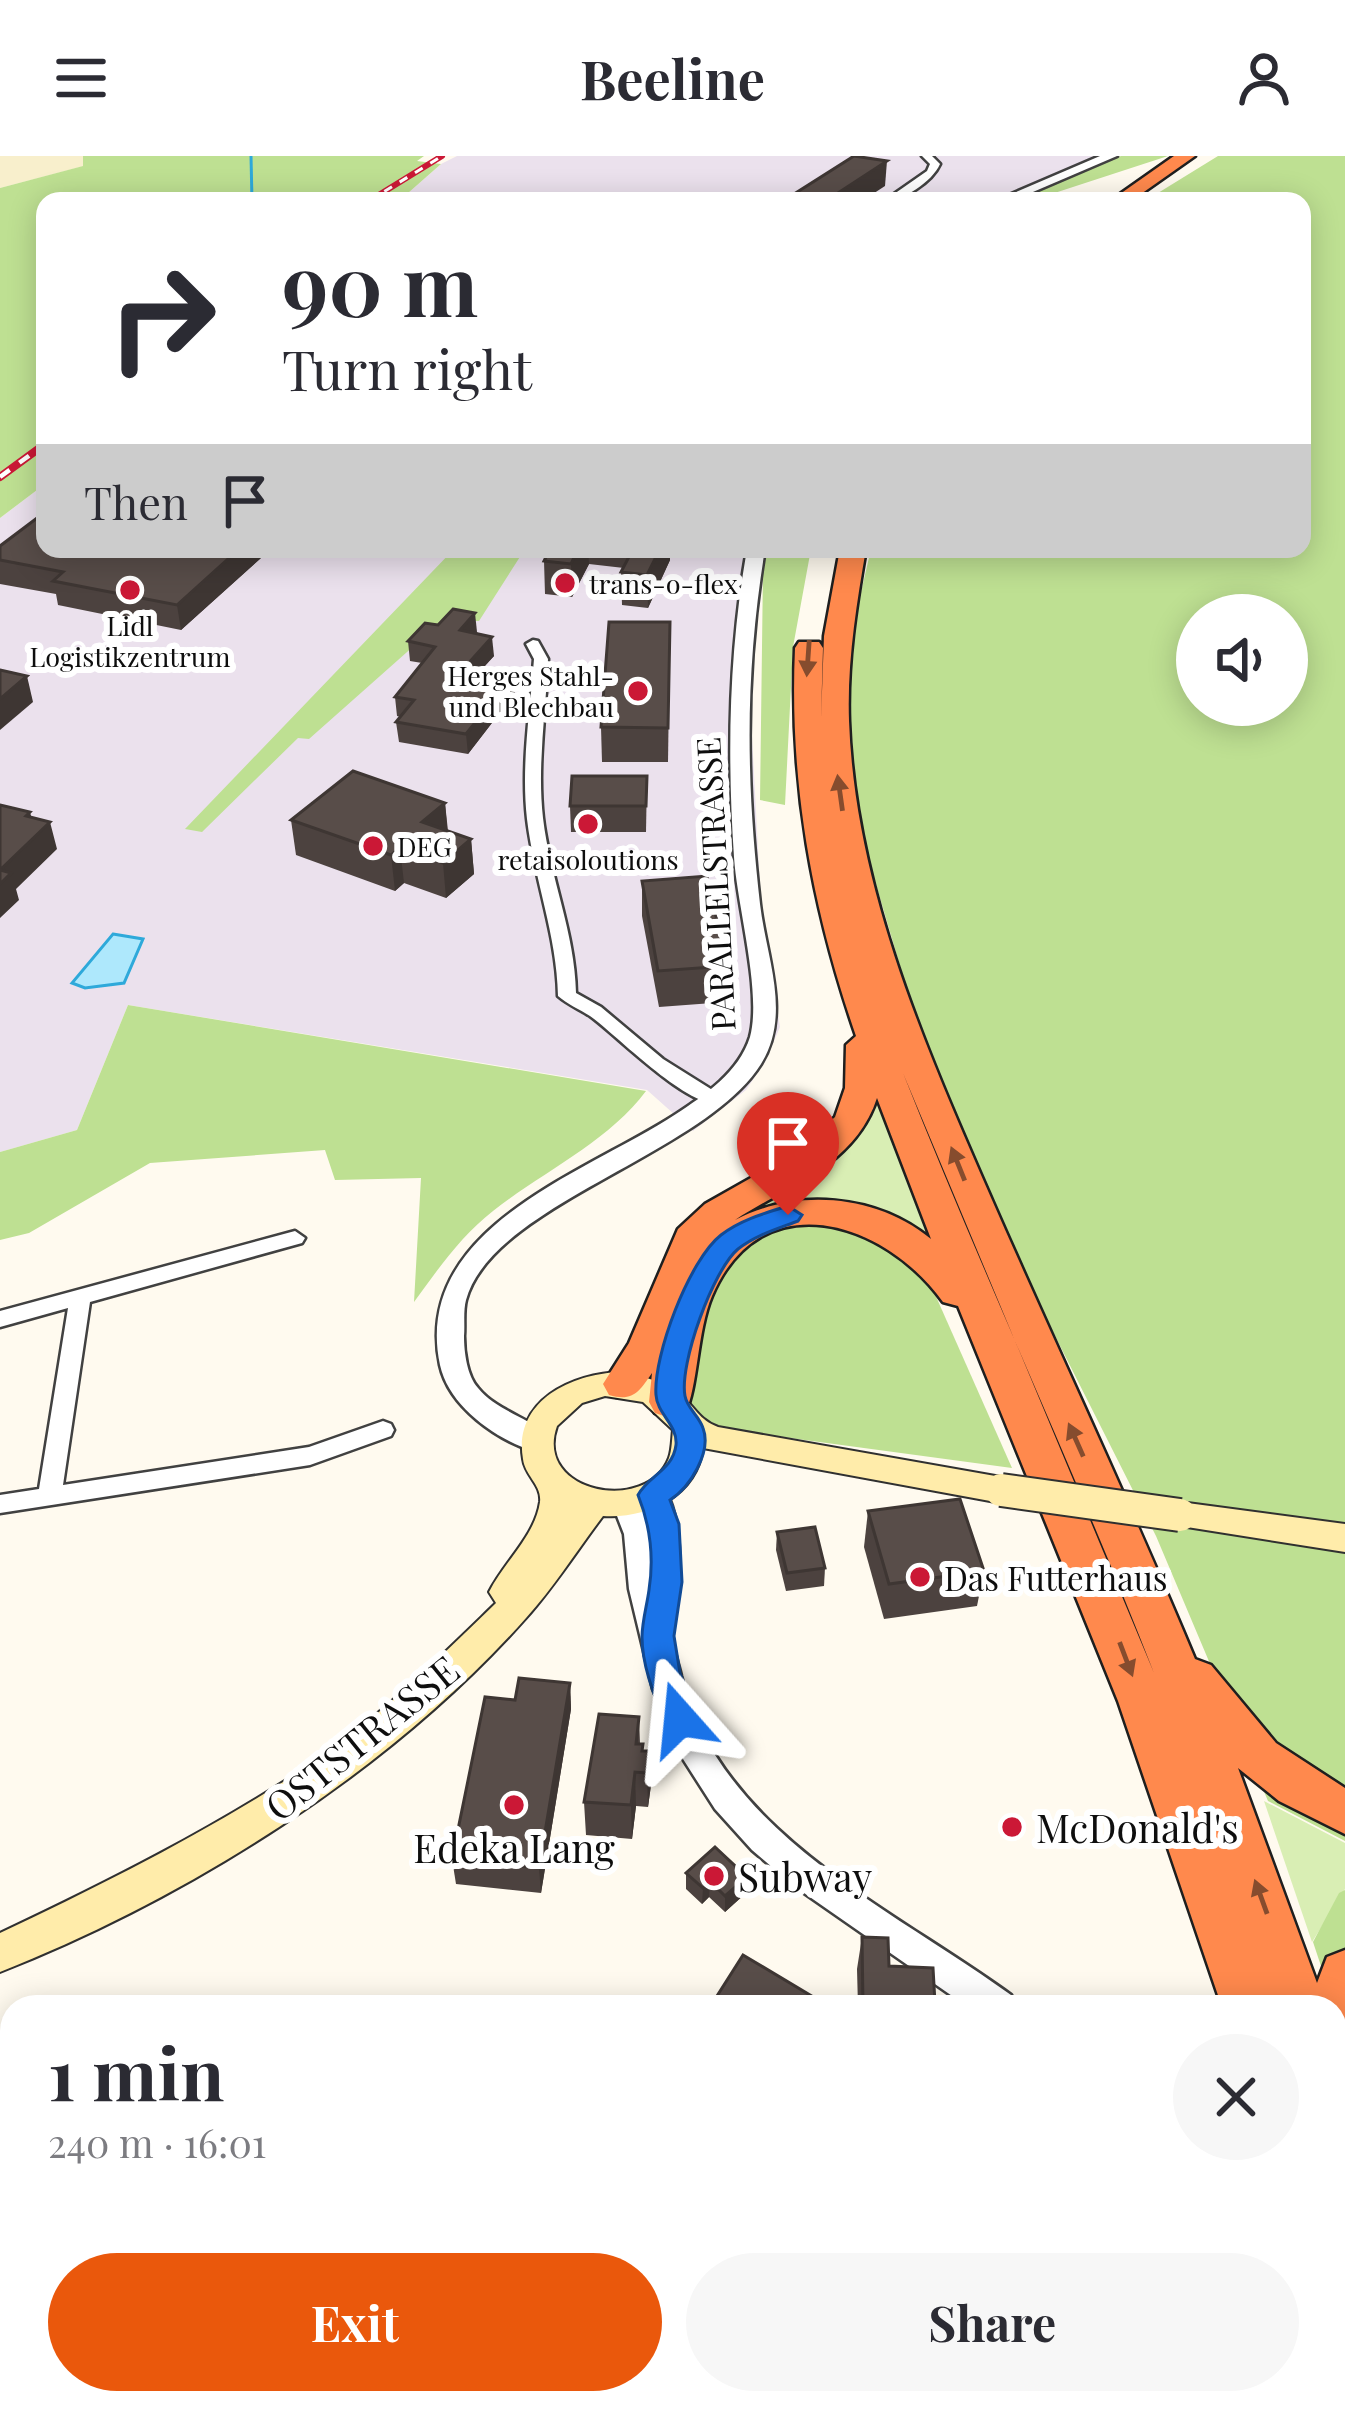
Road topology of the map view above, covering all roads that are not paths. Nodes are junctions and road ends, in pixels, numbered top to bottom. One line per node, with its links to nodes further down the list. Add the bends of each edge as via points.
1 (859, 156): 6 (street)
2 (927, 156): 8 (street, via 931,173)
3 (1112, 156): 9 (street)
4 (1186, 156): 10 (highway)
5 (1206, 156): 11 (highway)
6 (883, 158): 7 (street)
7 (865, 169)
8 (902, 192)
9 (1023, 192)
10 (1132, 192)
11 (1152, 192)
12 (755, 558): 17 (street, PARALLELSTRASSE, via 741,721 749,904 764,1020 742,1074)
13 (827, 558): 16 (highway, one-way to 16, via 809,638 808,769)
14 (851, 558): 33 (highway, one-way to 14, via 957,1161 861,896 833,717 835,644)
15 (533, 644): 17 (street, via 541,659 534,815 569,971 567,996)
16 (858, 1004): 21 (highway, via 866,1067 858,1115 824,1155 738,1196 691,1238 646,1348); 22 (highway)
17 (715, 1100): 24 (street, PARALLELSTRASSE, via 555,1194 493,1242 459,1287 449,1312 463,1389 485,1410)
18 (296, 1238): 19 (street)
19 (80, 1298): 20 (street); 29 (street)
20 (0, 1319)
21 (622, 1384): 23 (main road); 24 (main road, via 579,1391)
22 (1016, 1396): 23 (highway, via 950,1277 923,1249 872,1220 819,1211 755,1226 711,1262 670,1366); 40 (highway, one-way to 40, via 1181,1802)
23 (680, 1416): 26 (main road, via 714,1438); 27 (main road, via 691,1448)
24 (542, 1427): 28 (main road, via 537,1458)
25 (383, 1430): 29 (street, via 310,1456)
26 (859, 1466): 27 (main road, via 728,1460); 32 (main road, bridge)
27 (684, 1467): 30 (main road)
28 (556, 1486): 30 (main road); 34 (main road, OSTSTRASSE, via 548,1529)
29 (50, 1495): 31 (street)
30 (625, 1500): 34 (main road, OSTSTRASSE); 39 (street, via 643,1534 643,1584 692,1748 757,1835 799,1873)
31 (0, 1504)
32 (1345, 1538)
33 (1157, 1623): 35 (highway, via 1236,1739 1298,1789); 41 (highway, one-way to 33)
34 (482, 1638): 36 (main road, OSTSTRASSE, via 384,1730)
35 (1345, 1812)
36 (238, 1834): 37 (main road, OSTSTRASSE); 38 (main road, OSTSTRASSE)
37 (0, 1933)
38 (0, 1953)
39 (980, 1995)
40 (1244, 1995)
41 (1295, 1995)

